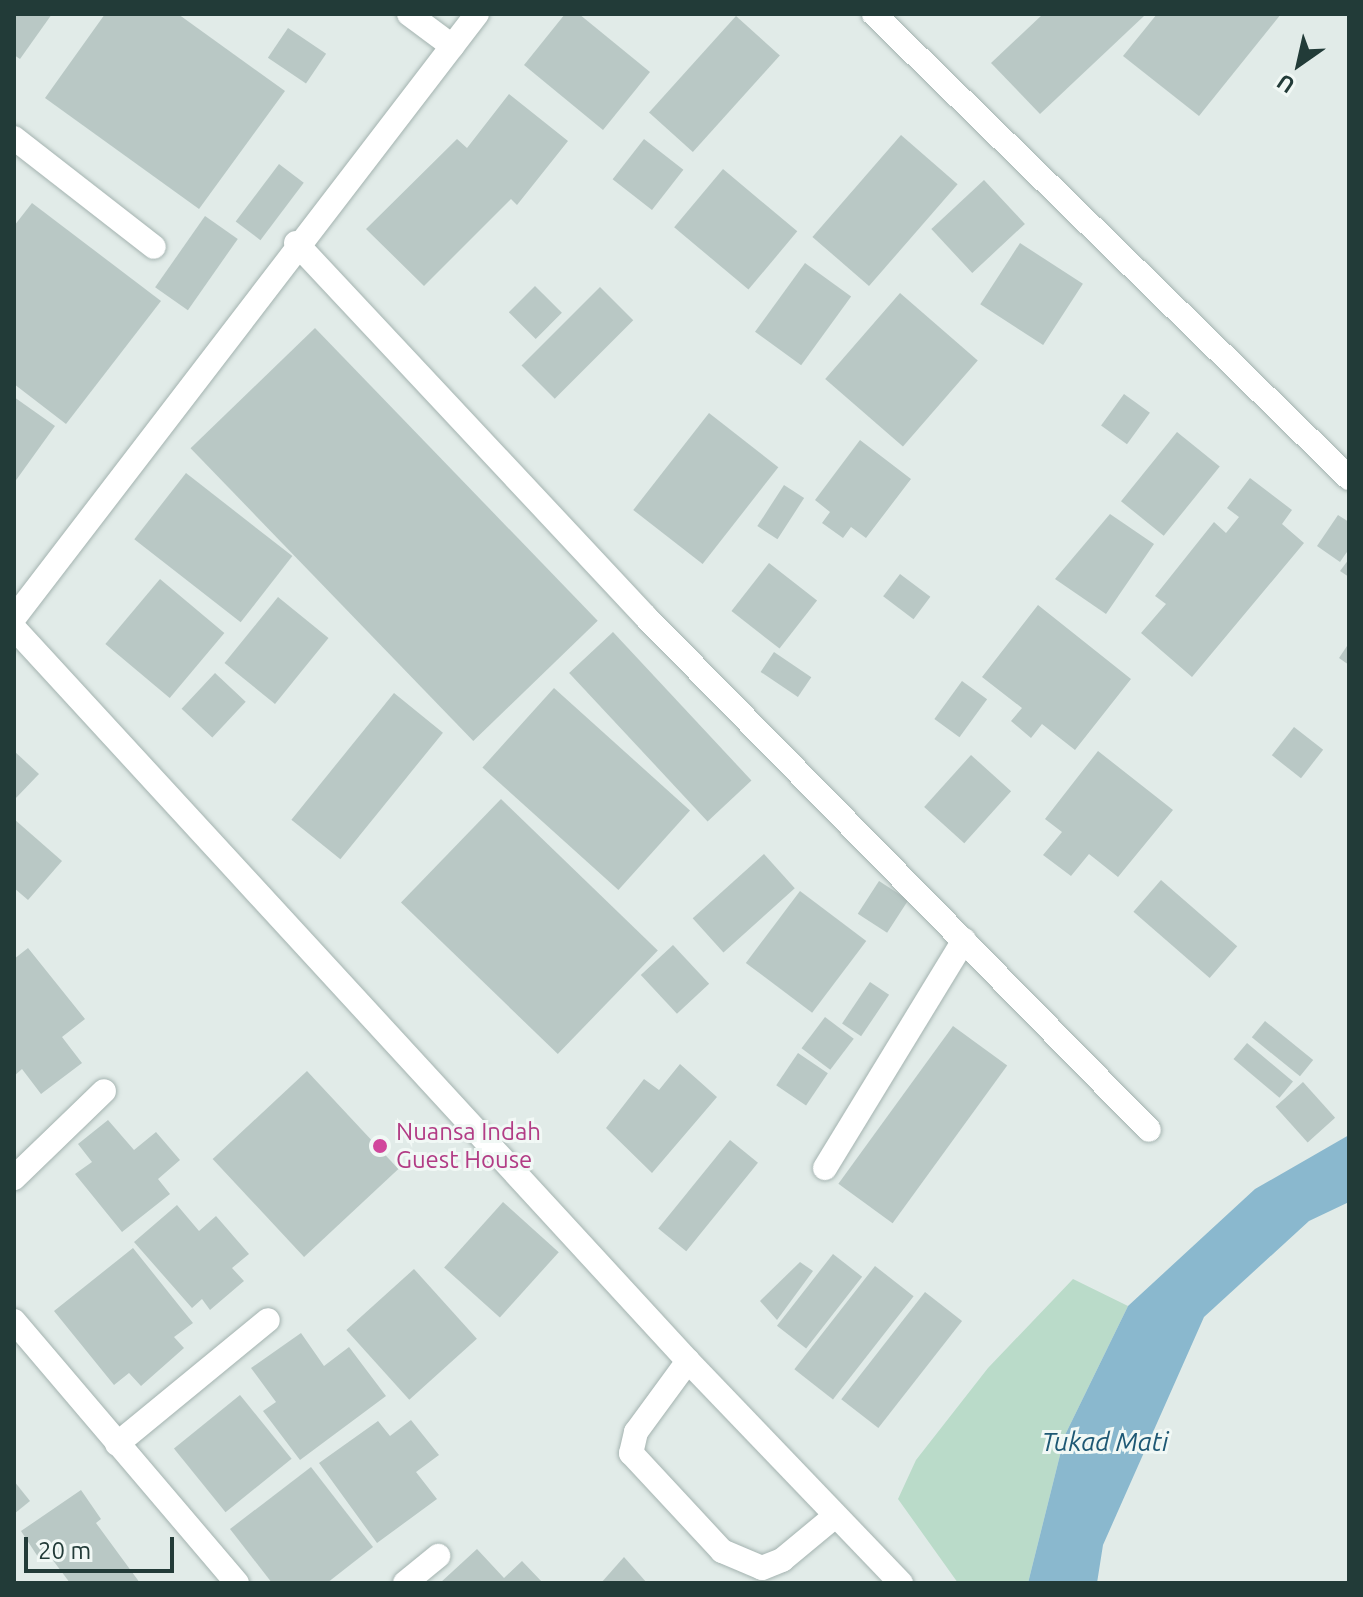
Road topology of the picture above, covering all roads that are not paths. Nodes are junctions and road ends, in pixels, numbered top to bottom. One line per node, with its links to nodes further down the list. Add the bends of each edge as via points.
1 (409, 14): 4 (street)
2 (477, 14): 4 (street)
3 (874, 14): 8 (street)
4 (452, 46): 6 (street)
5 (14, 138): 7 (street)
6 (296, 243): 9 (street); 11 (street, via 646,617)
7 (154, 247)
8 (1349, 478)
9 (14, 618)
10 (14, 628): 18 (street)
11 (964, 940): 13 (street); 14 (street)
12 (104, 1091): 15 (street)
13 (1149, 1130)
14 (825, 1168)
15 (14, 1178)
16 (268, 1320): 19 (street)
17 (14, 1321): 19 (street)
18 (688, 1361): 20 (street); 20 (street, via 636,1432 631,1453 722,1551 762,1568 782,1560)
19 (117, 1444): 22 (street)
20 (835, 1516): 24 (street)
21 (438, 1556): 23 (street)
22 (237, 1583)
23 (405, 1583)
24 (901, 1583)

